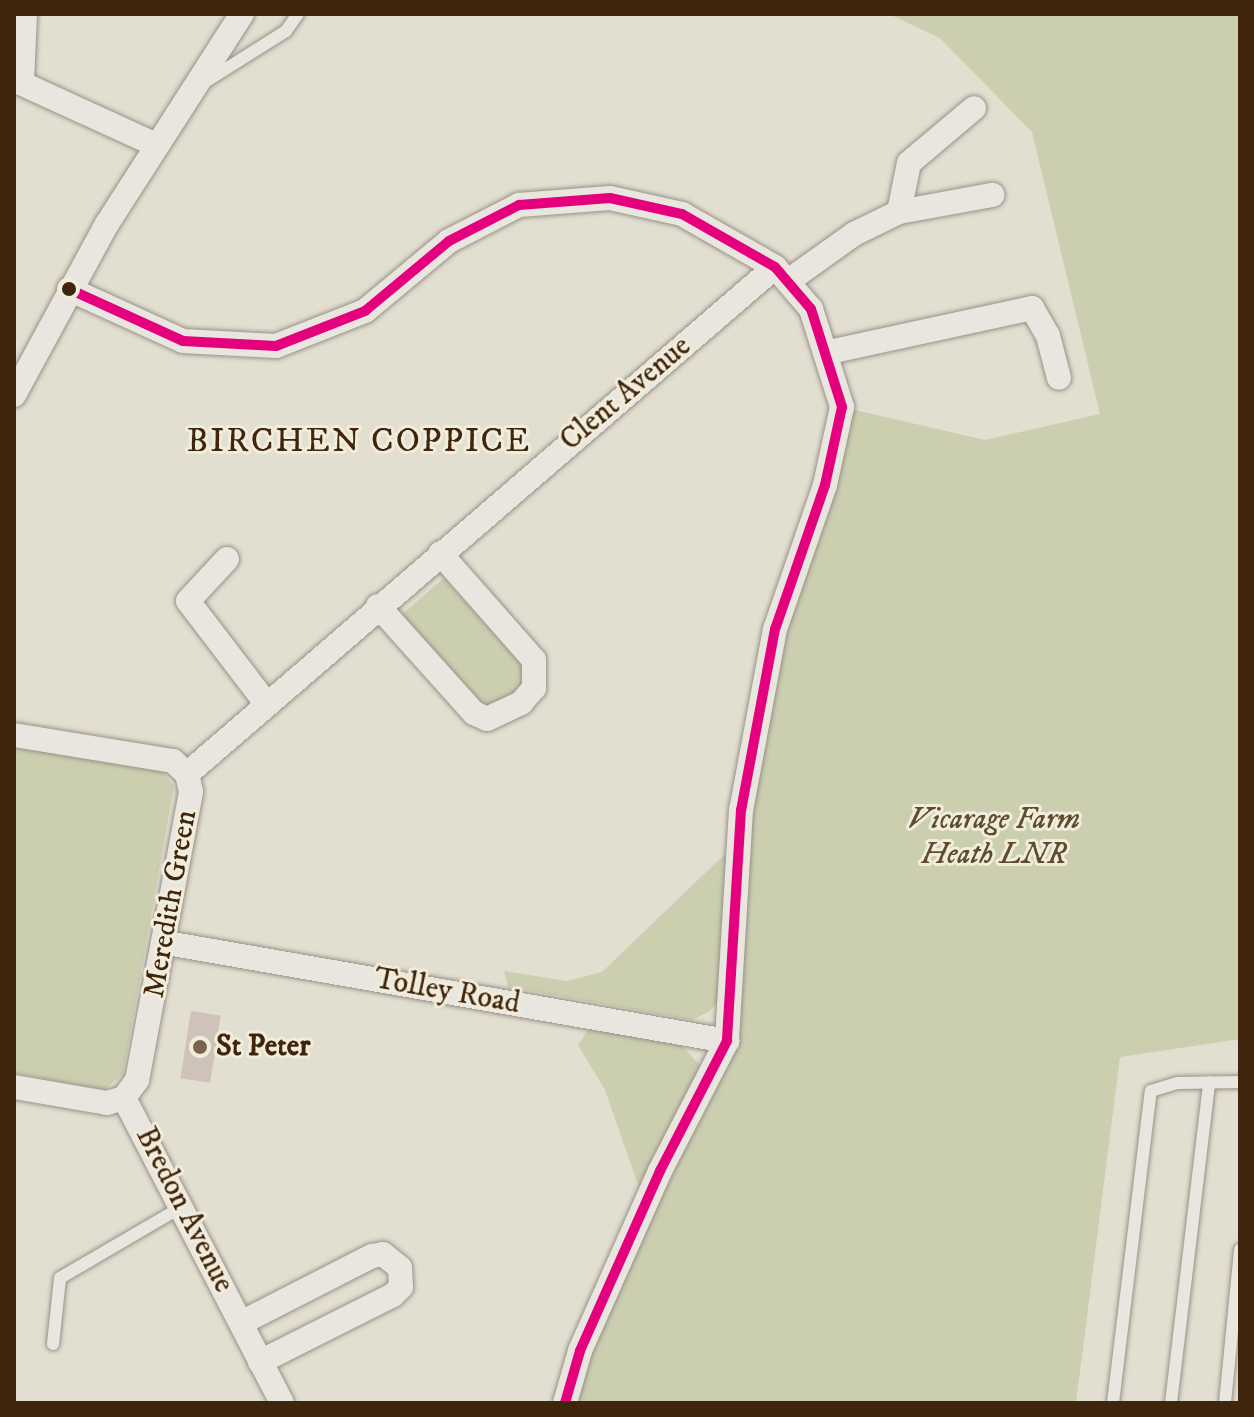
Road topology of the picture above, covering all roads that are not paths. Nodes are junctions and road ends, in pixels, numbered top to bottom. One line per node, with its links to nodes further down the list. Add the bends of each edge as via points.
1 (25, 14): 4 (street)
2 (242, 14): 5 (street)
3 (298, 14): 5 (lane, via 286,31 238,65)
4 (18, 80): 7 (street)
5 (192, 88): 7 (street)
6 (974, 108): 9 (street, via 909,163)
7 (156, 145): 11 (street)
8 (992, 195): 9 (street, Clent Avenue)
9 (899, 212): 10 (street, Clent Avenue)
10 (783, 273): 11 (street, via 682,214 610,198 519,205 449,241 365,311 276,346 183,341); 12 (street); 15 (street, Clent Avenue)
11 (69, 289): 14 (street)
12 (829, 352): 13 (street, via 1032,308 1048,336); 22 (street, via 842,407 825,485 775,629 741,810)
13 (1059, 378)
14 (14, 395)
15 (440, 553): 17 (street, Clent Avenue); 17 (street, via 534,660 534,688 521,703 487,719 474,713)
16 (227, 559): 18 (street, via 188,601)
17 (378, 606): 18 (street, Clent Avenue)
18 (266, 703): 20 (street, Clent Avenue)
19 (14, 735): 20 (street, Meredith Green, via 173,761)
20 (187, 774): 21 (street, Meredith Green, via 191,792)
21 (167, 943): 22 (street, Tolley Road); 26 (street, Meredith Green, via 137,1080)
22 (727, 1041): 33 (street, via 580,1351)
23 (1209, 1082): 24 (lane); 34 (lane, via 1164,1084 1151,1091); 35 (lane)
24 (1240, 1082)
25 (14, 1087): 26 (street, via 107,1103)
26 (124, 1098): 27 (street, Bredon Avenue)
27 (183, 1206): 29 (street, Bredon Avenue); 30 (lane, via 60,1278)
28 (1240, 1250): 36 (lane)
29 (241, 1323): 31 (street, Bredon Avenue); 31 (street, Bredon Avenue, via 372,1256 383,1254 400,1268 401,1287 393,1295)
30 (53, 1344)
31 (260, 1362): 32 (street, Bredon Avenue)
32 (282, 1403)
33 (565, 1403)
34 (1113, 1403)
35 (1171, 1403)
36 (1225, 1403)

